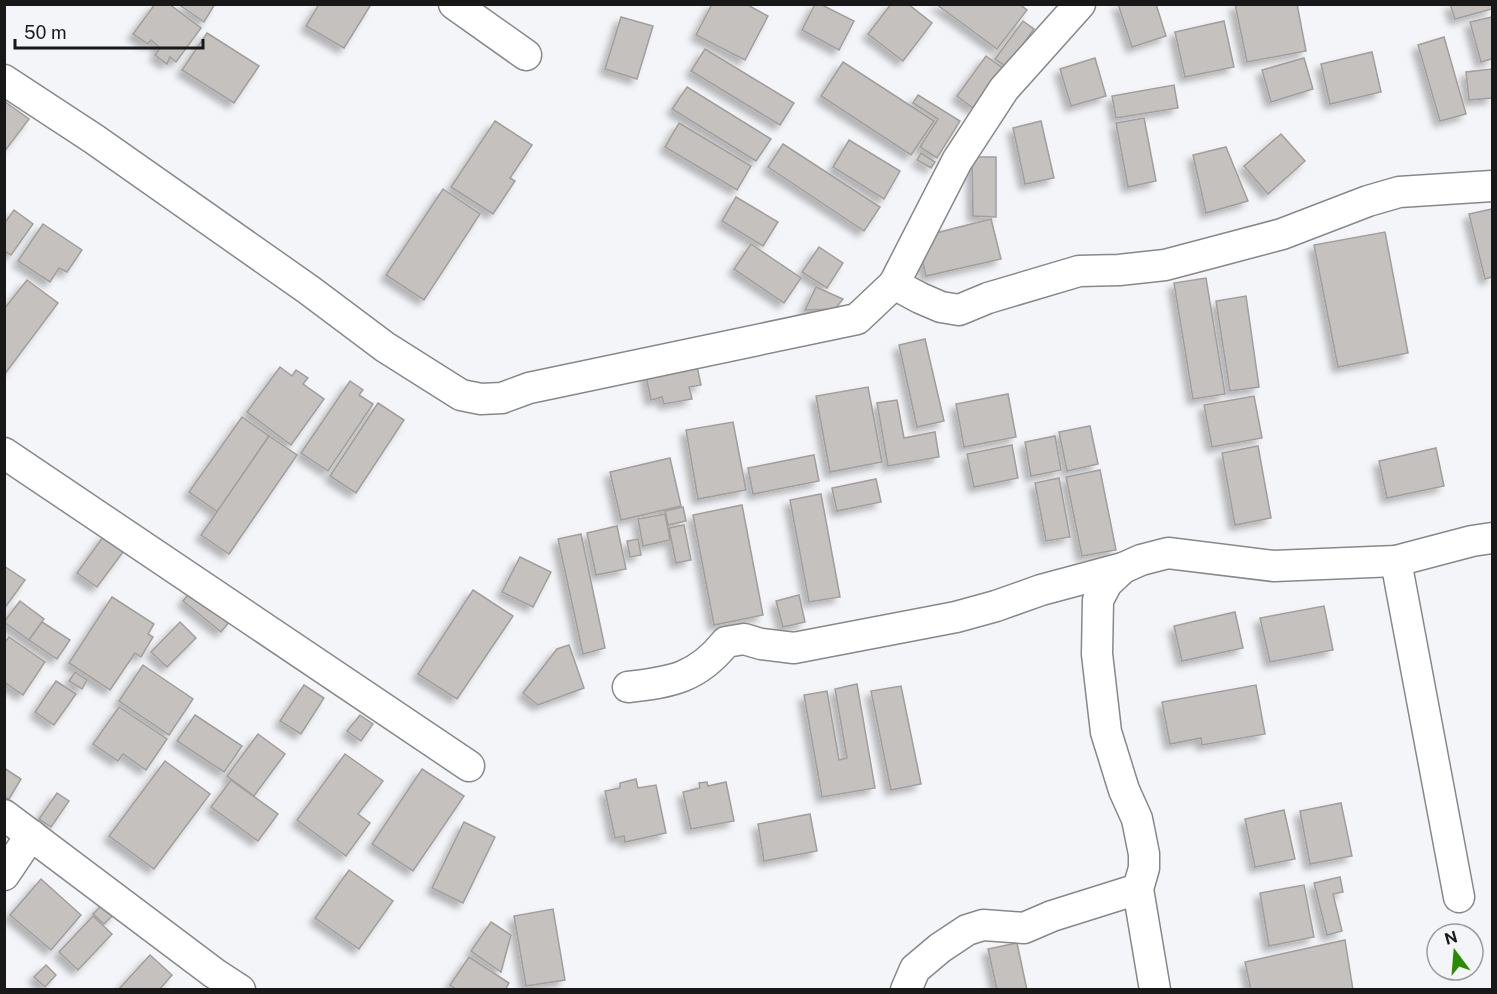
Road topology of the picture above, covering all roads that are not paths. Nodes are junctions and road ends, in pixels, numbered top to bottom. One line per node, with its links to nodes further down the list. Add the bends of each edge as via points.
1 (454, 4): 3 (street)
2 (1080, 4): 6 (street, via 1004,89 957,161)
3 (526, 55)
4 (4, 80): 6 (street, via 94,139 385,347 461,395 502,398 529,388 856,319)
5 (1492, 186): 6 (street, via 1399,192 1282,234 1165,265 1079,271 959,310 941,307)
6 (894, 284)
7 (4, 453): 12 (street)
8 (1492, 538): 9 (street)
9 (1396, 561): 10 (street, via 1274,566 1168,553); 17 (street)
10 (1123, 568): 11 (street, via 956,617 810,646 794,648 744,639 726,642 717,654 688,674 668,683); 16 (street, via 1107,583 1098,600 1097,654 1106,732 1137,819 1144,854)
11 (628, 687)
12 (469, 766)
13 (4, 815): 14 (street)
14 (31, 835): 15 (street); 18 (street)
15 (4, 875)
16 (1138, 889): 19 (street, via 1024,928 983,925 967,930 915,969); 20 (street)
17 (1459, 897)
18 (240, 990)
19 (906, 990)
20 (1155, 990)

